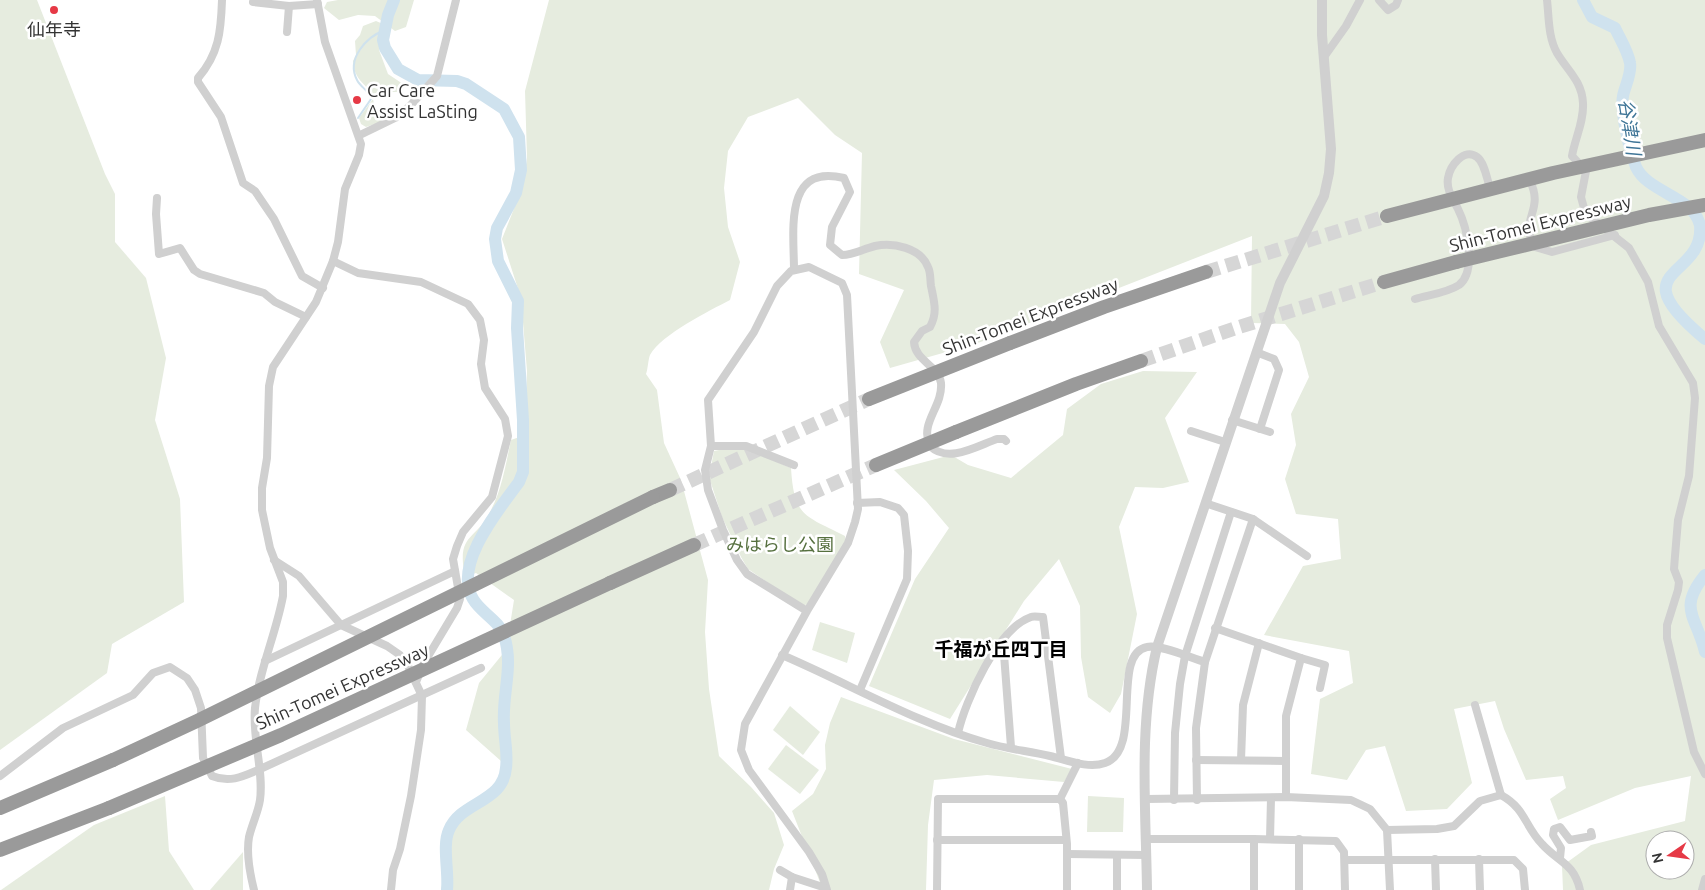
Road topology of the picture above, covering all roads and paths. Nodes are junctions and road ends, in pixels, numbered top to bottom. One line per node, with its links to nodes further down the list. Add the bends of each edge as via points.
1 (222, 0): 23 (street, via 218,46 198,82 221,117 243,183 255,191 274,219 302,276)
2 (456, 0): 13 (street, via 437,76 395,118)
3 (1322, 0): 12 (street)
4 (1360, 0): 12 (street)
5 (1379, 0): 6 (street, via 1388,10)
6 (1398, 0)
7 (1547, 0): 18 (street, via 1551,40 1575,76 1583,102 1572,156 1586,171 1581,197 1584,208 1590,217)
8 (253, 2): 10 (street)
9 (318, 2): 10 (street); 13 (street, via 325,42)
10 (289, 6): 11 (street)
11 (286, 32)
12 (1324, 57): 26 (street, via 1330,124 1329,173 1324,196 1280,282)
13 (360, 135): 19 (street, via 359,155 345,189)
14 (1705, 140): 17 (highway, bridge, via 1553,173)
15 (157, 198): 25 (street, via 159,254 180,248 200,274 264,293)
16 (1705, 205): 22 (highway, Shin-Tomei Expressway, bridge, via 1649,214)
17 (1388, 216)
18 (1615, 236): 24 (street, via 1552,252 1535,247 1528,227 1536,192 1530,181 1522,180 1495,191 1490,188 1477,157 1470,154 1461,156 1448,177 1448,190 1460,212 1467,239 1468,268 1459,285); 72 (street, via 1629,248 1648,282 1659,326 1693,383 1695,398 1689,476 1678,520 1674,569 1679,582 1666,625 1694,752)
19 (333, 262): 23 (street); 46 (street, via 358,274 422,282 468,304 480,320 484,340 481,364 485,388 505,419 508,436 492,497 463,532 453,559)
20 (794, 270): 33 (street, via 794,217 800,191 805,183 817,179 834,175 844,178 850,192 832,227 830,245 842,255 878,246 904,248 916,252 929,268 936,312 930,327 922,331 914,342 916,352 941,384 939,402 926,427 930,446 942,454 951,455 997,439); 35 (street, via 777,286 754,332 708,400); 39 (street, via 809,268 832,278 842,283 847,295)
21 (1206, 272): 28 (highway, Shin-Tomei Expressway, bridge, via 1104,307)
22 (1384, 282)
23 (323, 288): 25 (street)
24 (1415, 299)
25 (306, 317): 45 (street, via 273,366 269,386 262,510)
26 (1256, 352): 29 (street); 30 (street, via 1274,359 1279,370)
27 (1141, 361): 37 (highway, bridge)
28 (869, 399)
29 (1232, 420): 30 (street); 34 (street)
30 (1260, 429): 32 (street)
31 (1191, 431): 34 (street)
32 (1270, 432)
33 (1006, 441)
34 (1226, 442): 40 (street)
35 (711, 446): 36 (street, via 746,446); 47 (street, via 705,470 708,490 737,560 747,574)
36 (794, 464)
37 (876, 465)
38 (670, 490): 81 (highway, Shin-Tomei Expressway, bridge, via 248,696 113,760)
39 (857, 503): 47 (street, via 848,543); 61 (street, via 880,502 898,508 904,515 908,551 906,579)
40 (1205, 503): 41 (street); 52 (street)
41 (1231, 512): 42 (street); 54 (street)
42 (1252, 519): 44 (street); 49 (street)
43 (694, 545): 90 (highway, Shin-Tomei Expressway, bridge, via 298,727 109,808)
44 (1307, 556)
45 (274, 560): 48 (street, via 299,576); 56 (street, via 283,582 283,596)
46 (455, 571): 48 (street); 59 (street, via 460,600)
47 (807, 611): 53 (street)
48 (341, 625): 56 (street); 59 (street, via 400,655)
49 (1215, 628): 51 (street); 57 (street)
50 (1003, 641): 64 (street, via 968,699); 65 (street); 66 (street, via 1009,632 1031,616 1042,617)
51 (1259, 643): 55 (street); 68 (street, via 1243,704)
52 (1157, 647): 54 (street); 70 (street, via 1140,649 1130,668 1122,749 1106,763); 78 (street, via 1147,707)
53 (782, 655): 61 (street); 102 (street, via 745,724 740,750 749,770 809,852 822,874)
54 (1186, 656): 57 (street); 79 (street, via 1177,708)
55 (1301, 658): 60 (street, via 1325,665); 69 (street, via 1286,716)
56 (265, 661): 71 (street, via 255,710)
57 (1205, 662): 67 (street, via 1198,701)
58 (481, 668): 62 (street)
59 (416, 682): 62 (street)
60 (1320, 688)
61 (860, 690): 64 (street)
62 (422, 696): 71 (street); 104 (street, via 421,730 411,796)
63 (1475, 705): 74 (street)
64 (958, 733): 65 (street, via 988,744)
65 (1012, 747): 66 (street)
66 (1061, 758): 70 (street)
67 (1196, 760): 68 (street); 80 (street)
68 (1241, 760): 69 (street)
69 (1286, 761): 75 (street)
70 (1078, 763): 77 (street)
71 (258, 770): 73 (street, via 233,780 212,776 203,758 202,708 187,678 170,667 152,673 133,694 63,728); 103 (street, via 260,800 249,837)
72 (1705, 774)
73 (0, 776)
74 (1501, 795): 82 (street, via 1480,802 1454,826); 94 (street, via 1518,806 1542,846)
75 (1286, 797): 76 (street); 82 (street, via 1351,800 1370,808)
76 (1271, 798): 80 (street); 86 (street)
77 (1060, 800): 88 (street, via 938,799); 89 (street, via 1063,803)
78 (1146, 800): 79 (street); 84 (street)
79 (1174, 800): 80 (street)
80 (1196, 800)
81 (0, 808)
82 (1387, 830): 95 (street)
83 (1591, 832): 94 (street, via 1592,836 1570,840 1560,827 1554,829 1553,835 1561,848)
84 (1146, 839): 85 (street); 93 (street)
85 (1254, 839): 86 (street); 110 (street)
86 (1270, 839): 87 (street)
87 (1299, 839): 98 (street, via 1336,841); 111 (street)
88 (937, 840): 89 (street); 106 (street)
89 (1066, 840): 91 (street)
90 (0, 850)
91 (1067, 854): 92 (street); 107 (street)
92 (1117, 855): 93 (street); 108 (street)
93 (1146, 855): 109 (street)
94 (1560, 858): 117 (street, via 1571,869)
95 (1390, 859): 96 (street); 98 (street); 113 (street)
96 (1435, 859): 97 (street); 114 (street)
97 (1479, 859): 115 (street); 116 (street, via 1514,860 1522,869)
98 (1345, 860): 112 (street)
99 (780, 870): 100 (street)
100 (792, 877): 102 (street); 105 (street)
101 (1705, 879): 118 (street)
102 (826, 889)
103 (254, 890)
104 (390, 890)
105 (790, 890)
106 (937, 890)
107 (1067, 890)
108 (1117, 890)
109 (1147, 890)
110 (1254, 890)
111 (1299, 890)
112 (1345, 890)
113 (1390, 890)
114 (1436, 890)
115 (1480, 890)
116 (1525, 890)
117 (1580, 890)
118 (1702, 890)

